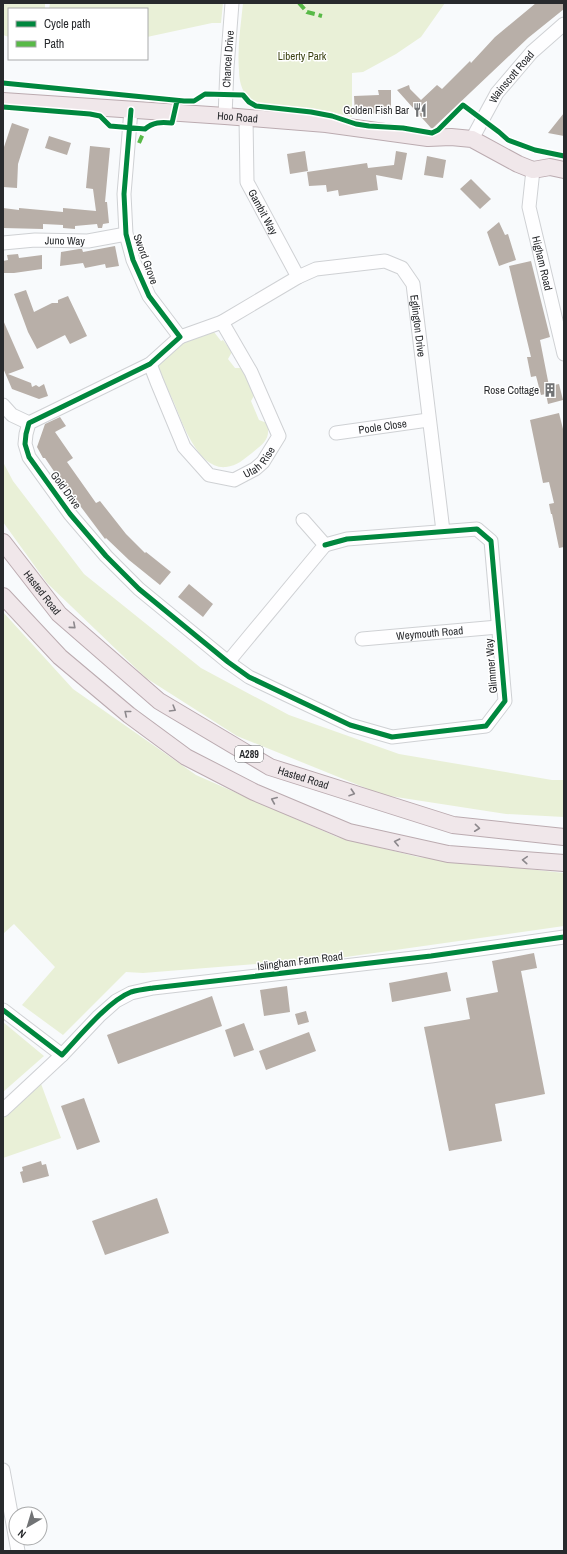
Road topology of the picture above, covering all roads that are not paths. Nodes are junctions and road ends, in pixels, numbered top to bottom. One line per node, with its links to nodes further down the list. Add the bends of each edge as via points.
1 (232, 3): 5 (street, Chancel Drive)
2 (564, 24): 7 (street, Wainscott Road, via 532,52 497,93)
3 (3, 101): 4 (main road, Hoo Road)
4 (131, 110): 5 (main road, Hoo Road); 10 (street, Sword Grove, via 124,194)
5 (225, 116): 6 (main road, Hoo Road)
6 (246, 118): 7 (main road, Hoo Road, via 326,124 428,138 451,137); 12 (street, Gambit Way, via 247,182)
7 (472, 140): 8 (main road, Hoo Road)
8 (533, 170): 9 (main road, via 550,167); 15 (street, Higham Road, via 529,207)
9 (564, 170)
10 (126, 234): 11 (street, Juno Way, via 88,241 35,240); 14 (street, Sword Grove, via 133,260 149,296)
11 (3, 243)
12 (298, 277): 13 (street, Eglington Drive); 18 (street, Eglington Drive, via 316,269 385,261 402,268 413,284)
13 (222, 322): 14 (street, Eglington Drive); 16 (street, Utah Rise, via 251,372 279,436 260,470 234,480 209,476 184,447)
14 (180, 337): 16 (street)
15 (564, 354)
16 (150, 364): 19 (street)
17 (3, 405): 19 (street, via 12,415)
18 (428, 420): 20 (street, Poole Close); 22 (street, Eglington Drive)
19 (29, 423): 28 (street, Gold Drive, via 25,444 29,457 70,514 139,589)
20 (336, 433)
21 (303, 520): 24 (street)
22 (443, 531): 24 (street, Glimmer Way, via 347,539); 26 (street, Glimmer Way, via 477,529 491,541)
23 (3, 542): 29 (main road, Hasted Road / A289, one-way to 29, via 59,614 159,701 270,767 453,826)
24 (324, 545): 28 (street)
25 (3, 596): 30 (main road, one-way to 25, via 448,854 349,832 254,792 186,757 129,715 60,657)
26 (498, 627): 27 (street, Weymouth Road); 28 (street, Glimmer Way, via 505,701 486,726 392,737 350,726 249,677)
27 (362, 639)
28 (228, 662)
29 (564, 837)
30 (564, 863)
31 (564, 937): 33 (street, Islingham Farm Road, via 431,956 153,988 131,993 116,1001 99,1016)
32 (3, 1010): 33 (street)
33 (62, 1055): 34 (street, Islingham Farm Road)
34 (3, 1110)
35 (3, 1470): 36 (street)
36 (18, 1551)

